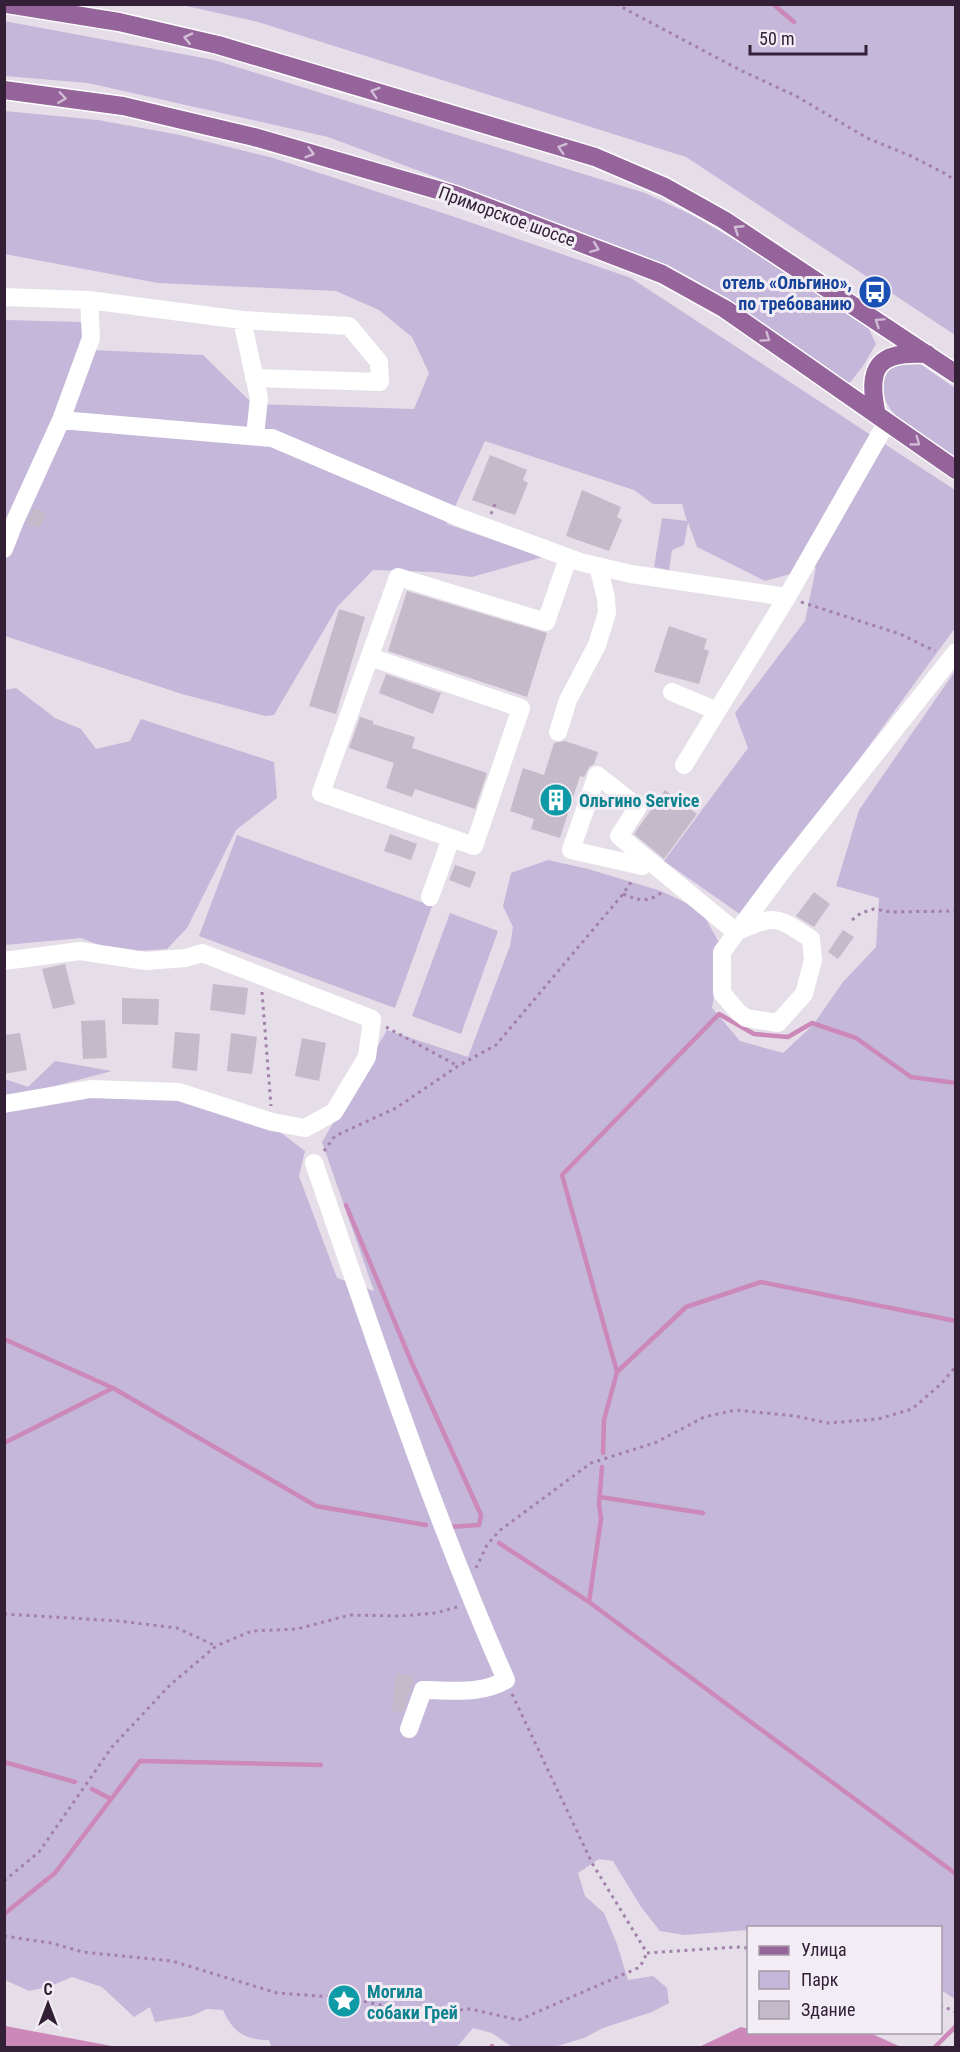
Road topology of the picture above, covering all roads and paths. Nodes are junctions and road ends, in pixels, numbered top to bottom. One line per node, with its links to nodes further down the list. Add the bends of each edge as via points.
1 (8, 4): 8 (main road, one-way to 1, via 724,220 665,187 595,158 218,45 118,22)
2 (616, 4): 4 (path)
3 (4, 90): 11 (main road, Приморское шоссе, one-way to 11, via 123,106 254,137 455,195 662,274 724,309)
4 (956, 182)
5 (4, 297): 6 (lane)
6 (89, 300): 7 (lane); 12 (lane, via 92,338)
7 (242, 320): 10 (lane); 10 (lane, via 349,326 379,362 380,382)
8 (927, 354): 9 (main road); 11 (main road, via 896,354 879,366 873,388)
9 (956, 374)
10 (254, 378): 13 (lane, via 259,398)
11 (882, 418): 14 (main road, Приморское шоссе, one-way to 14); 21 (lane)
12 (61, 420): 13 (lane); 17 (lane)
13 (255, 436): 19 (lane, via 272,438 458,517)
14 (956, 470)
15 (495, 504): 16 (path)
16 (492, 511)
17 (10, 520): 18 (lane)
18 (4, 549)
19 (568, 558): 20 (lane); 24 (lane, via 546,622 398,577)
20 (598, 566): 21 (lane); 27 (lane, via 607,613)
21 (787, 597): 22 (path, via 900,634); 26 (lane)
22 (937, 652)
23 (956, 652): 36 (lane)
24 (370, 657): 29 (lane, via 321,793); 29 (lane, via 521,708 474,846)
25 (672, 692): 26 (lane)
26 (717, 711): 28 (lane)
27 (558, 732)
28 (684, 765)
29 (451, 838): 33 (lane)
30 (641, 867): 30 (lane, via 619,836 638,807 597,775 571,850); 31 (lane); 32 (path)
31 (675, 882): 32 (path, via 654,898 638,900); 36 (lane)
32 (623, 894): 40 (path, via 496,1045)
33 (430, 897)
34 (956, 911): 35 (path, via 874,909)
35 (852, 920)
36 (736, 932): 36 (lane, via 722,952 723,993 746,1018 778,1023 804,994 813,960 811,939 785,922 766,919)
37 (4, 961): 38 (lane, via 80,951 146,961 202,953)
38 (260, 975): 39 (lane); 42 (path)
39 (372, 1019): 40 (path); 42 (lane, via 367,1057 334,1112 305,1128)
40 (458, 1066): 43 (path, via 396,1108 335,1136)
41 (4, 1104): 42 (lane, via 91,1089 178,1092)
42 (272, 1122)
43 (314, 1164): 45 (lane)
44 (956, 1366): 45 (path, via 912,1409 878,1419 828,1423 735,1410 704,1417 657,1442 591,1463 499,1531 486,1545)
45 (469, 1596): 47 (path, via 436,1613 350,1615 297,1629 252,1631); 48 (lane)
46 (4, 1614): 47 (path, via 177,1628)
47 (216, 1646): 50 (path, via 170,1685 112,1747 39,1852)
48 (506, 1680): 49 (lane, via 479,1690 423,1690); 53 (path, via 592,1863)
49 (409, 1729)
50 (4, 1881)
51 (4, 1936): 53 (path, via 82,1952 172,1961 277,1993 349,1998 421,2014 470,2009 519,2020 640,1967)
52 (747, 1948): 53 (path)
53 (647, 1953)
54 (942, 2006): 55 (path)
55 (956, 2012)

